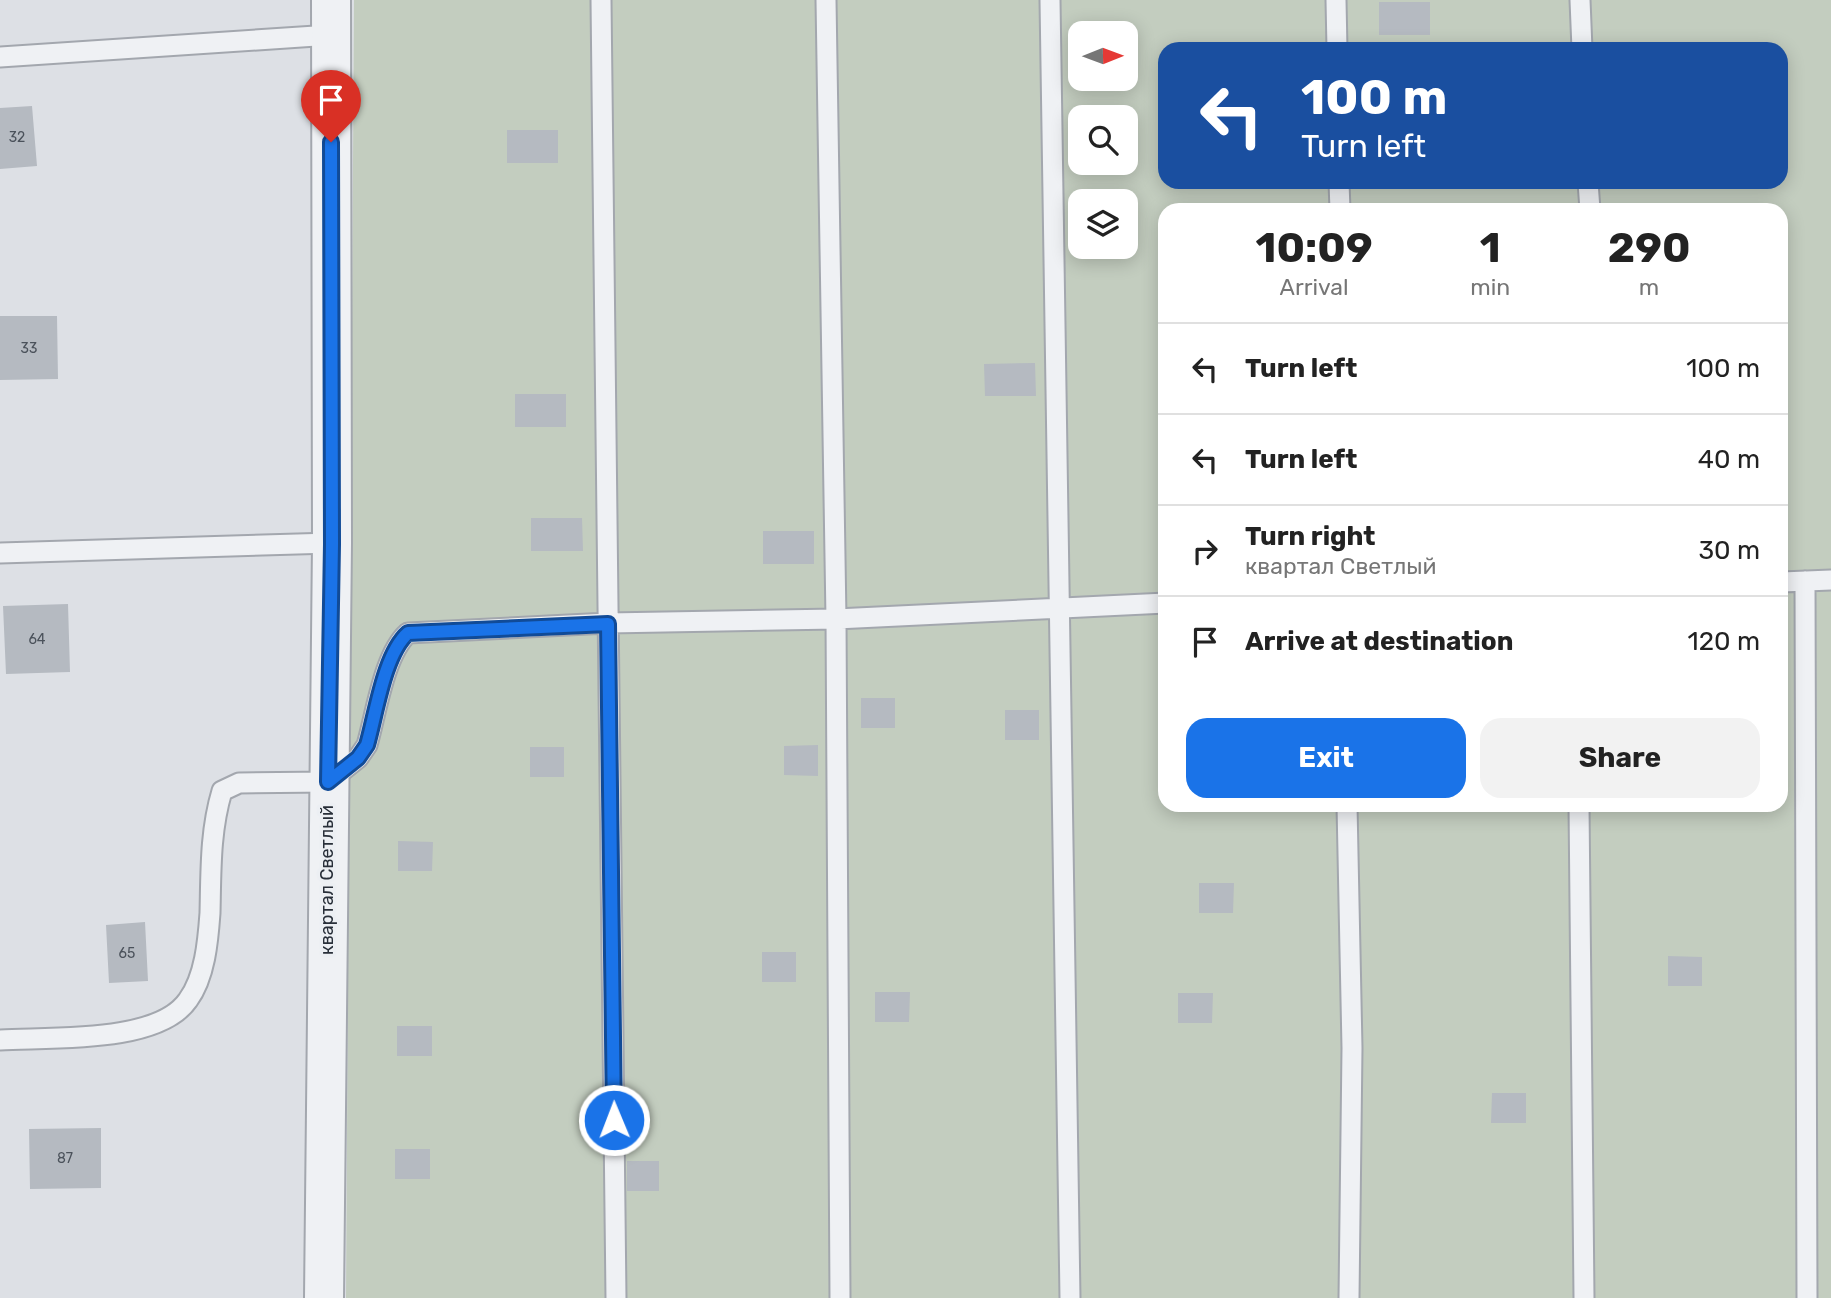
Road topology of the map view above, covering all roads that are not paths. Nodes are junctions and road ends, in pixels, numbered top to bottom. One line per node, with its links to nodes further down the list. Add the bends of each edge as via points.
1 (601, 0): 18 (lane)
2 (825, 0): 17 (lane)
3 (1050, 0): 16 (lane)
4 (1336, 0): 7 (lane)
5 (1580, 0): 8 (lane)
6 (331, 17): 9 (lane); 10 (street, квартал Светлый)
7 (1337, 42)
8 (1582, 42)
9 (0, 57)
10 (332, 544): 11 (lane); 19 (street, квартал Светлый)
11 (0, 553)
12 (1831, 580): 13 (lane)
13 (1805, 581): 14 (lane); 29 (lane)
14 (1788, 582)
15 (1158, 604): 16 (lane)
16 (1061, 607): 17 (lane); 26 (lane)
17 (836, 619): 18 (lane); 25 (lane)
18 (608, 624): 19 (lane, via 408,633 391,658 367,745); 24 (lane)
19 (328, 782): 22 (lane, via 239,783 222,791 214,820 209,923 199,981 187,1003 160,1023 124,1034); 23 (street, квартал Светлый)
20 (1347, 812): 27 (lane, via 1352,1048)
21 (1579, 812): 28 (lane)
22 (0, 1040)
23 (324, 1298)
24 (616, 1298)
25 (840, 1298)
26 (1070, 1298)
27 (1349, 1298)
28 (1584, 1298)
29 (1807, 1298)

